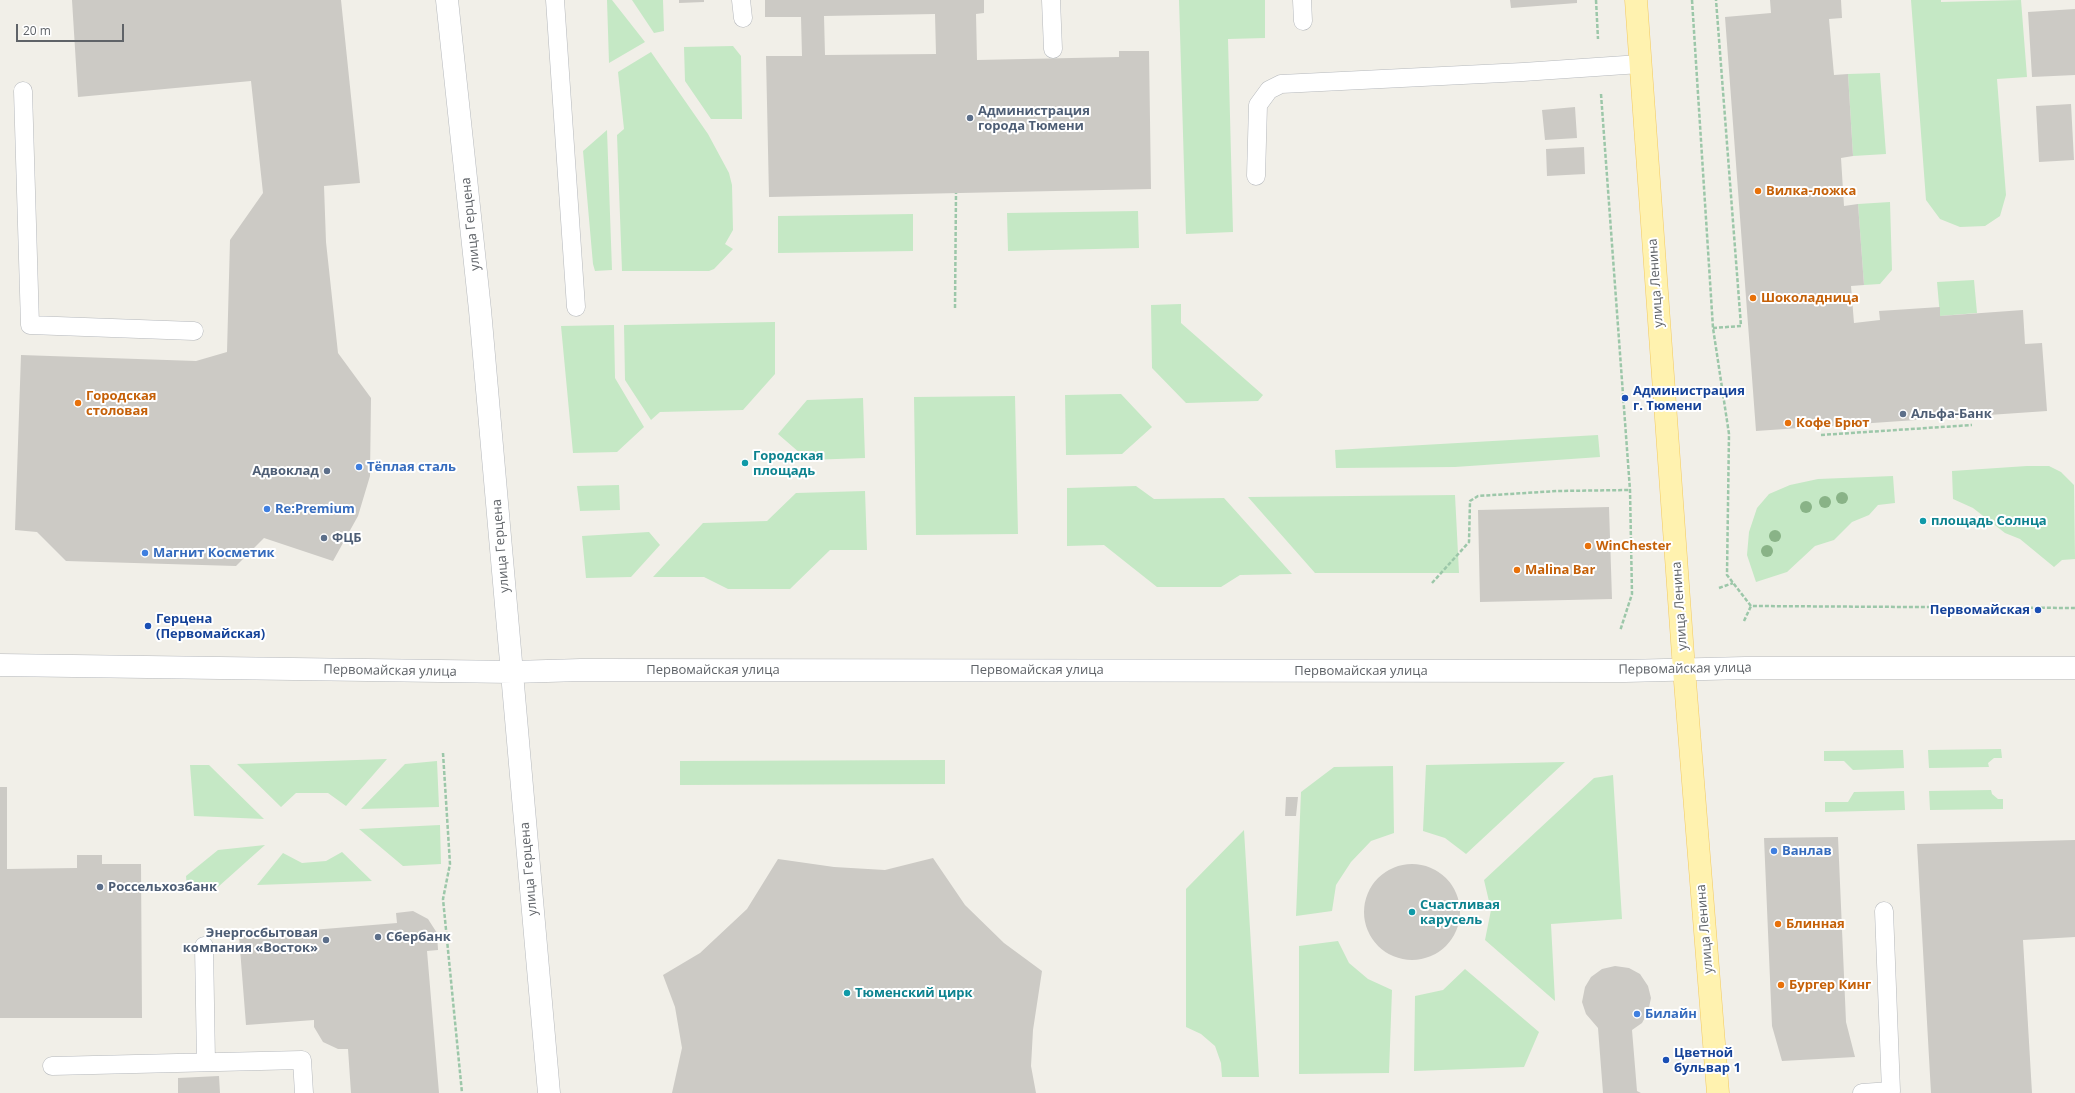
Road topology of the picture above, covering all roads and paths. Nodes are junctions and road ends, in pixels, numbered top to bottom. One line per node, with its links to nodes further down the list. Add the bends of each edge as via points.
1 (447, 0): 35 (street, улица Герцена, via 480,310)
2 (555, 0): 18 (lane)
3 (741, 0): 10 (lane)
4 (1051, 0): 12 (lane)
5 (1302, 0): 11 (lane)
6 (1596, 0): 14 (path)
7 (1636, 0): 13 (main road, улица Ленина)
8 (1692, 0): 20 (path)
9 (1716, 0): 20 (path, via 1741,326)
10 (743, 18)
11 (1303, 21)
12 (1053, 49)
13 (1640, 64): 14 (lane); 34 (main road, улица Ленина)
14 (1599, 67): 16 (lane, via 1281,84 1269,90 1258,105); 24 (path)
15 (23, 91): 21 (lane, via 30,325)
16 (1256, 176)
17 (956, 193): 19 (path)
18 (576, 307)
19 (956, 308)
20 (1713, 328): 26 (path, via 1729,434 1727,575)
21 (194, 331)
22 (1972, 425): 23 (path)
23 (1821, 435)
24 (1630, 490): 25 (path, via 1478,496 1470,501 1469,542); 31 (path, via 1632,594)
25 (1432, 583)
26 (1733, 583): 27 (path); 28 (path)
27 (1719, 588)
28 (1751, 606): 29 (path); 30 (path)
29 (2075, 608)
30 (1744, 621)
31 (1620, 631)
32 (0, 665): 35 (street, Первомайская улица)
33 (2075, 668): 34 (street, Первомайская улица)
34 (1684, 669): 35 (street, Первомайская улица); 45 (main road, улица Ленина)
35 (513, 672): 44 (street, улица Герцена)
36 (442, 753): 43 (path, via 450,864 443,900)
37 (1884, 911): 41 (lane)
38 (204, 946): 39 (lane)
39 (206, 1062): 40 (lane); 42 (lane, via 302,1060)
40 (52, 1066)
41 (1892, 1092): 46 (lane)
42 (304, 1093)
43 (462, 1093)
44 (549, 1093)
45 (1718, 1093)
46 (1862, 1093)

